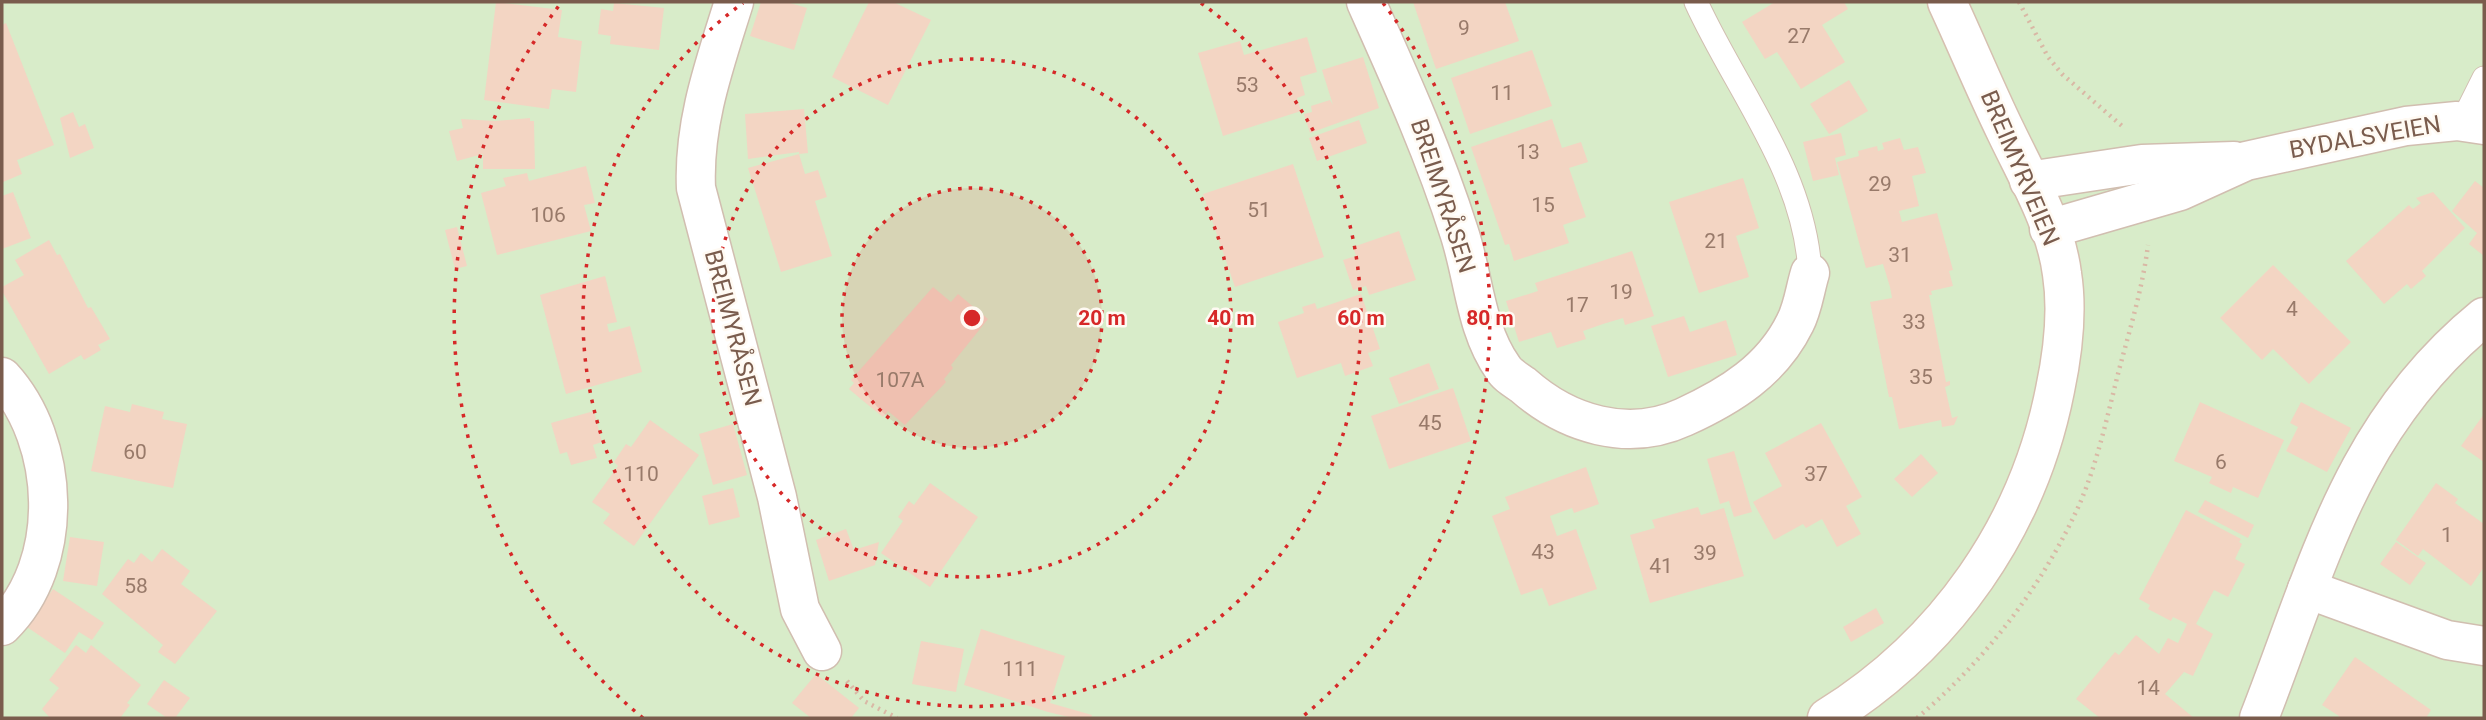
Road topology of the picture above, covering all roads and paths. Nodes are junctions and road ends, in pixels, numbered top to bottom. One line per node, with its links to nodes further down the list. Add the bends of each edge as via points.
1 (734, 2): 18 (street, BREIMYRÅSEN, via 702,114 695,154 696,187 778,497 800,609)
2 (1366, 2): 12 (street, BREIMYRÅSEN, via 1423,128 1460,235 1479,318 1503,368 1546,406 1587,424 1635,429 1675,421 1719,401 1772,359 1796,323)
3 (1696, 2): 12 (lane, BREIMYRÅSEN, via 1782,163 1803,224)
4 (1947, 2): 10 (street, BREIMYRVEIEN)
5 (2020, 2): 8 (path, via 2055,65)
6 (2484, 78): 7 (lane)
7 (2473, 124): 9 (street, BYDALSVEIEN, via 2406,126)
8 (2127, 134)
9 (2246, 161): 10 (street, BYDALSVEIEN, via 2142,164); 11 (street, BYDALSVEIEN, via 2180,191)
10 (2029, 181): 11 (street, BREIMYRVEIEN)
11 (2049, 229): 20 (street, BREIMYRVEIEN, via 2062,272 2065,312 2053,403 2032,475 2008,528 1942,622 1901,665)
12 (1810, 272)
13 (2484, 317): 15 (street, via 2413,388 2365,456 2337,510)
14 (2, 377): 16 (street, via 20,400 41,452 47,486 40,561 28,593)
15 (2307, 589): 17 (street, via 2447,640); 21 (street)
16 (2, 626)
17 (2484, 646)
18 (822, 651): 19 (path, via 864,701)
19 (897, 718)
20 (1827, 718)
21 (2259, 718)

